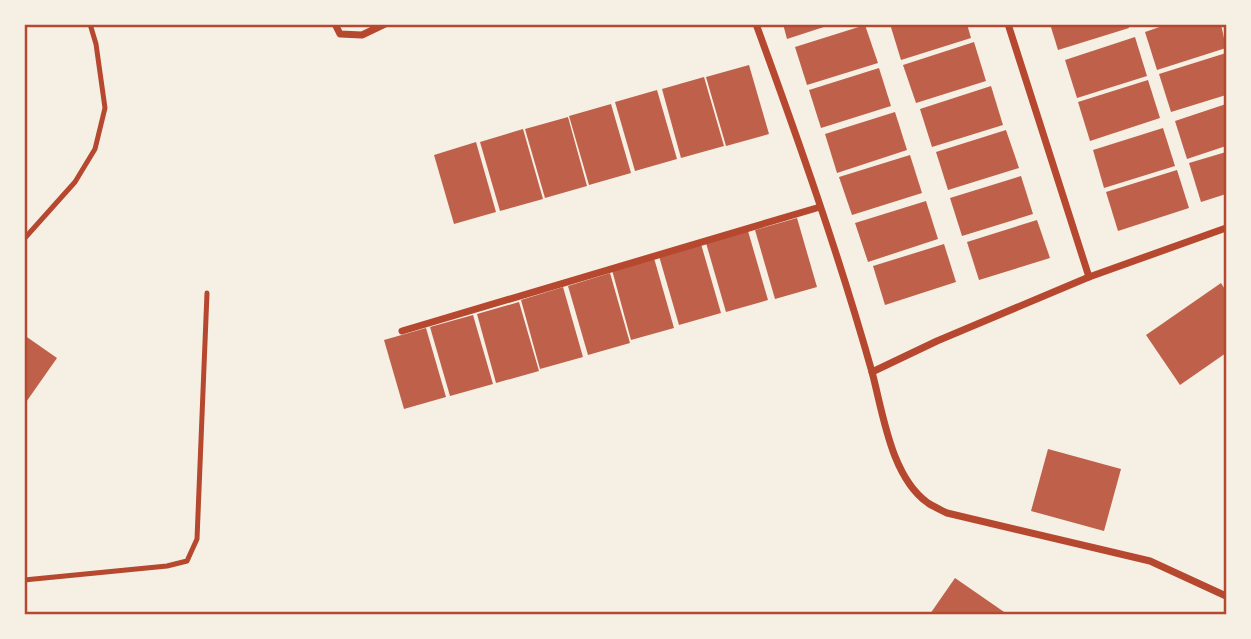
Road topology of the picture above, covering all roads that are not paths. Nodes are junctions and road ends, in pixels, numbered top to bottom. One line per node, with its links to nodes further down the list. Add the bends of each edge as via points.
1 (90, 24): 8 (lane, via 105,108 95,149 75,182)
2 (335, 24): 3 (street, via 340,34 362,36)
3 (385, 24)
4 (756, 24): 6 (street)
5 (1008, 24): 9 (street)
6 (820, 207): 11 (street); 12 (street)
7 (1227, 228): 9 (street)
8 (24, 239)
9 (1089, 278): 12 (street)
10 (207, 293): 13 (lane, via 197,539 187,561)
11 (402, 331)
12 (872, 372): 14 (street, via 897,463 926,502 947,513 1150,561)
13 (24, 580)
14 (1227, 596)

